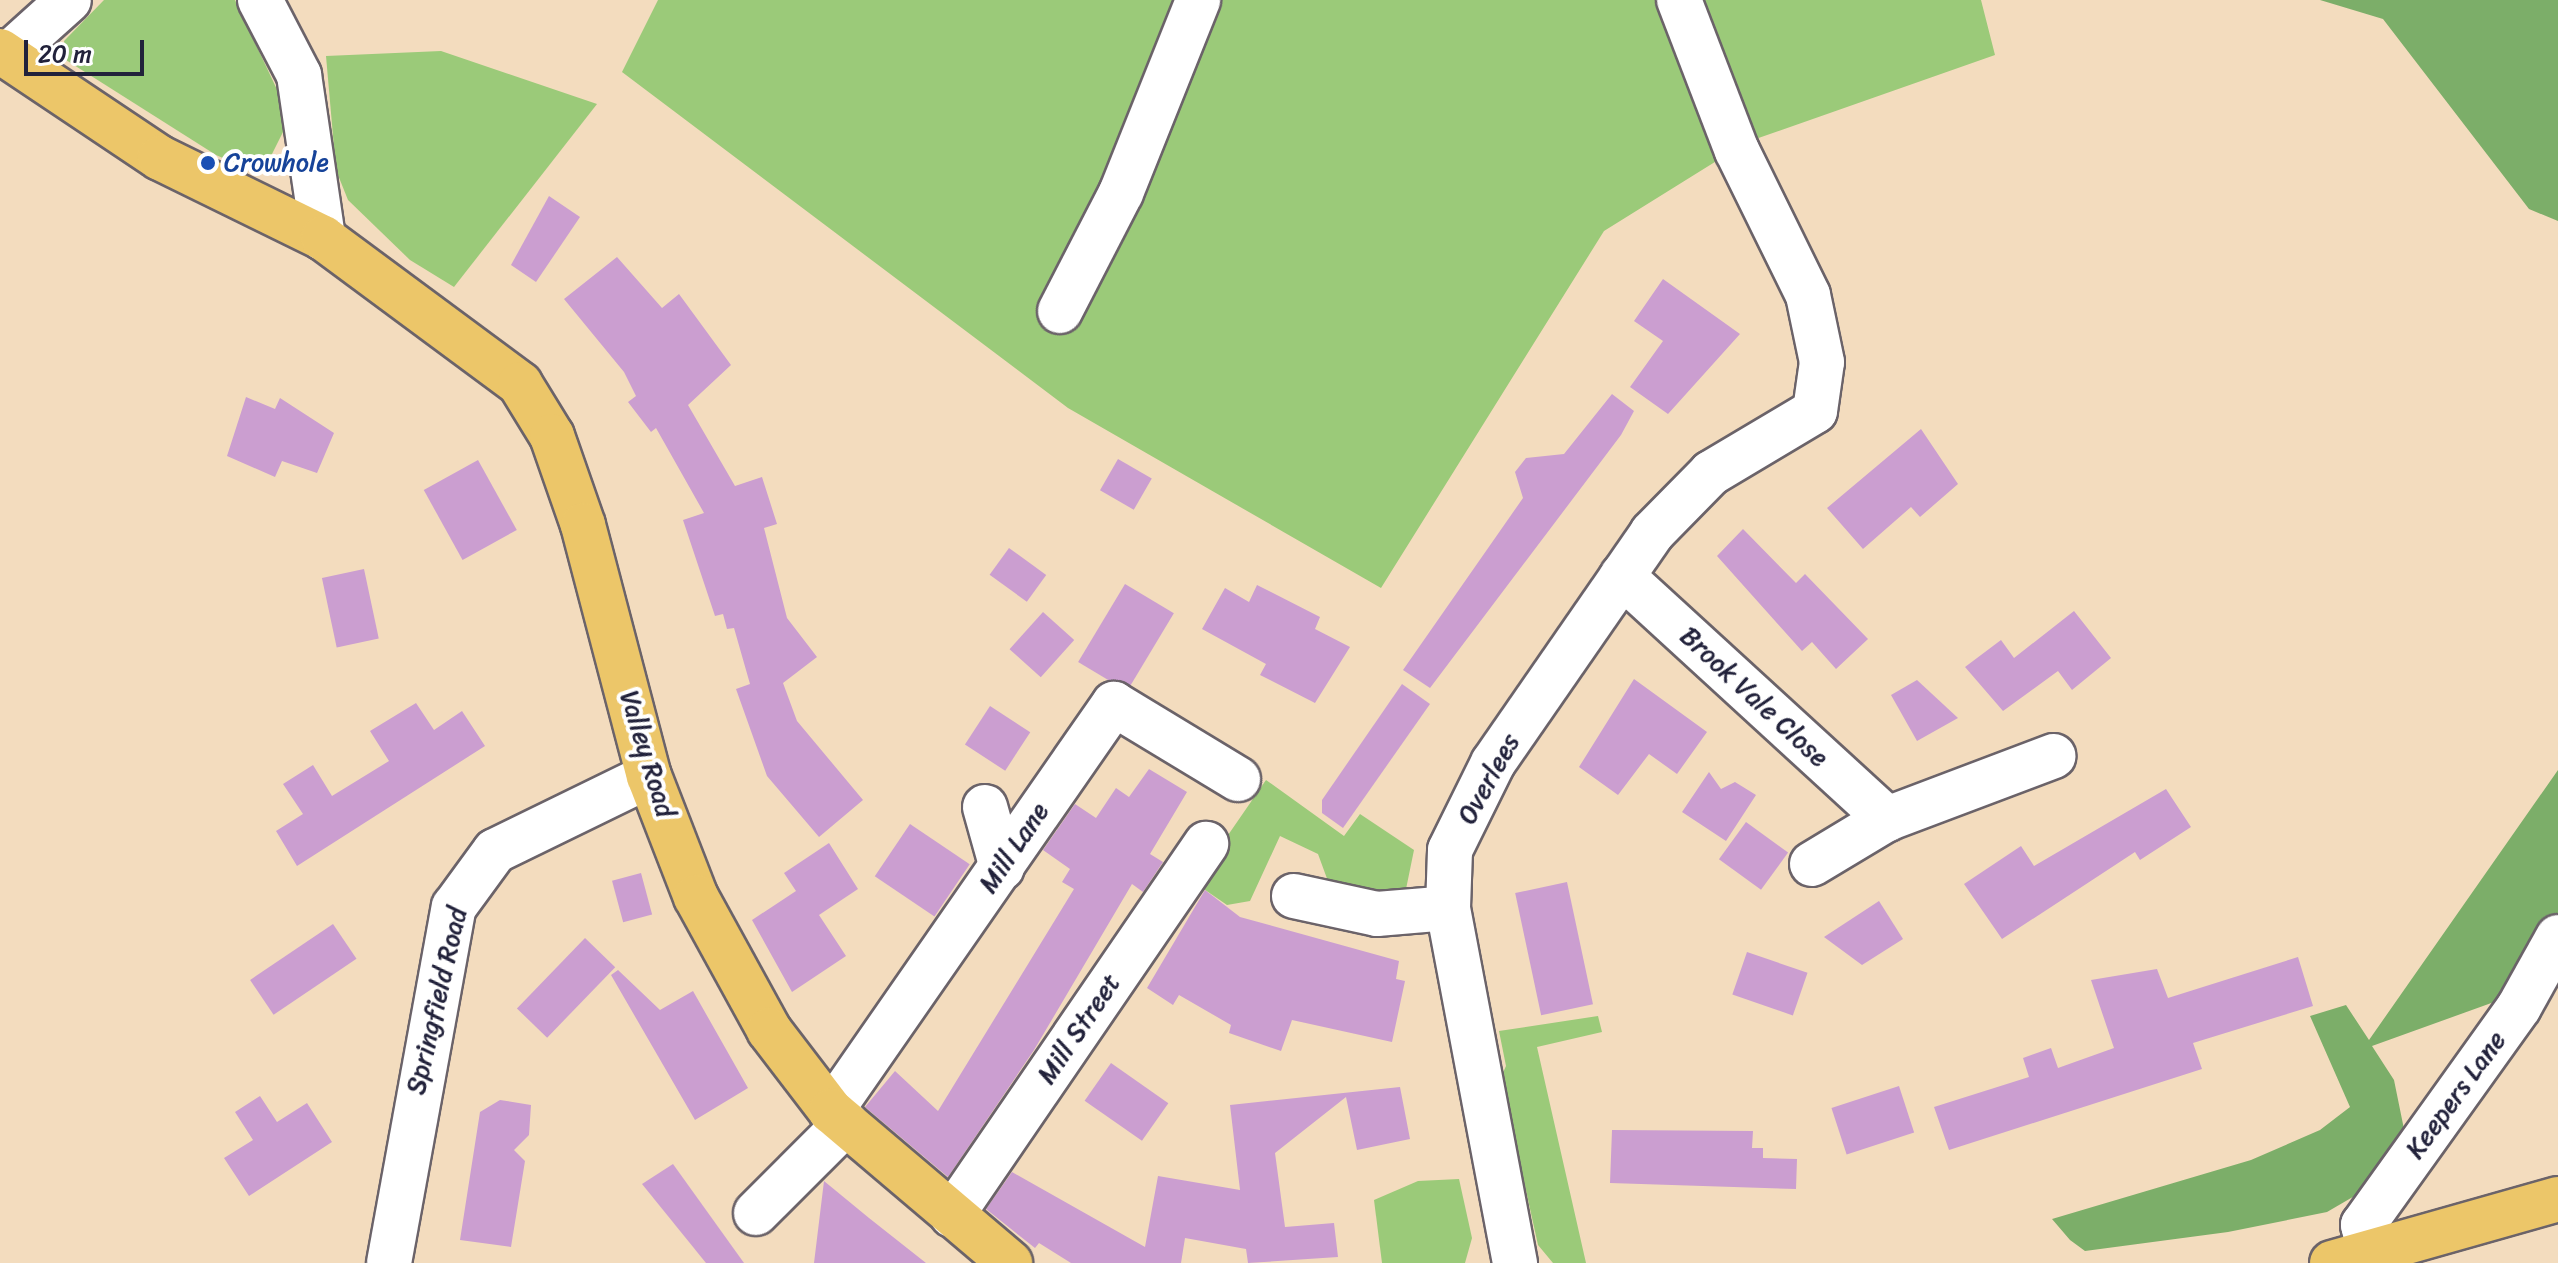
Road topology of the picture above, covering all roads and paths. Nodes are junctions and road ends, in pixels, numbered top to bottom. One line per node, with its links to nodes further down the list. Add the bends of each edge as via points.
1 (69, 0): 6 (street)
2 (260, 0): 7 (street, via 299,75)
3 (1198, 0): 8 (street, via 1121,193)
4 (1658, 0): 5 (street)
5 (1685, 15): 9 (street, Overlees, via 1737,151 1808,295 1822,362 1815,411 1711,473)
6 (5, 52): 7 (main road, Valley Road, via 160,158)
7 (323, 238): 11 (main road, Valley Road, via 520,384 552,436)
8 (1060, 311)
9 (1622, 576): 14 (street, Brook Vale Close); 19 (street, Overlees, via 1493,763 1450,850)
10 (2054, 756): 14 (street)
11 (649, 776): 21 (main road, Valley Road, via 696,897 769,1030); 25 (street, Springfield Road, via 495,851 454,907)
12 (1238, 779): 17 (street, Mill Lane, via 1114,704)
13 (985, 807): 17 (street)
14 (1887, 819): 16 (street)
15 (1206, 844): 24 (street, Mill Street)
16 (1812, 864)
17 (1002, 868): 21 (street, Mill Lane)
18 (1294, 896): 19 (street, via 1377,914)
19 (1448, 908): 28 (street, Overlees)
20 (2558, 937): 26 (street, Keepers Lane, via 2519,1007 2363,1225)
21 (838, 1117): 23 (street, Mill Lane); 24 (main road, Valley Road)
22 (2558, 1199): 26 (main road)
23 (756, 1213)
24 (952, 1215): 27 (main road, Valley Road)
25 (402, 1254)
26 (2351, 1258)
27 (1010, 1263)
28 (1515, 1263)

